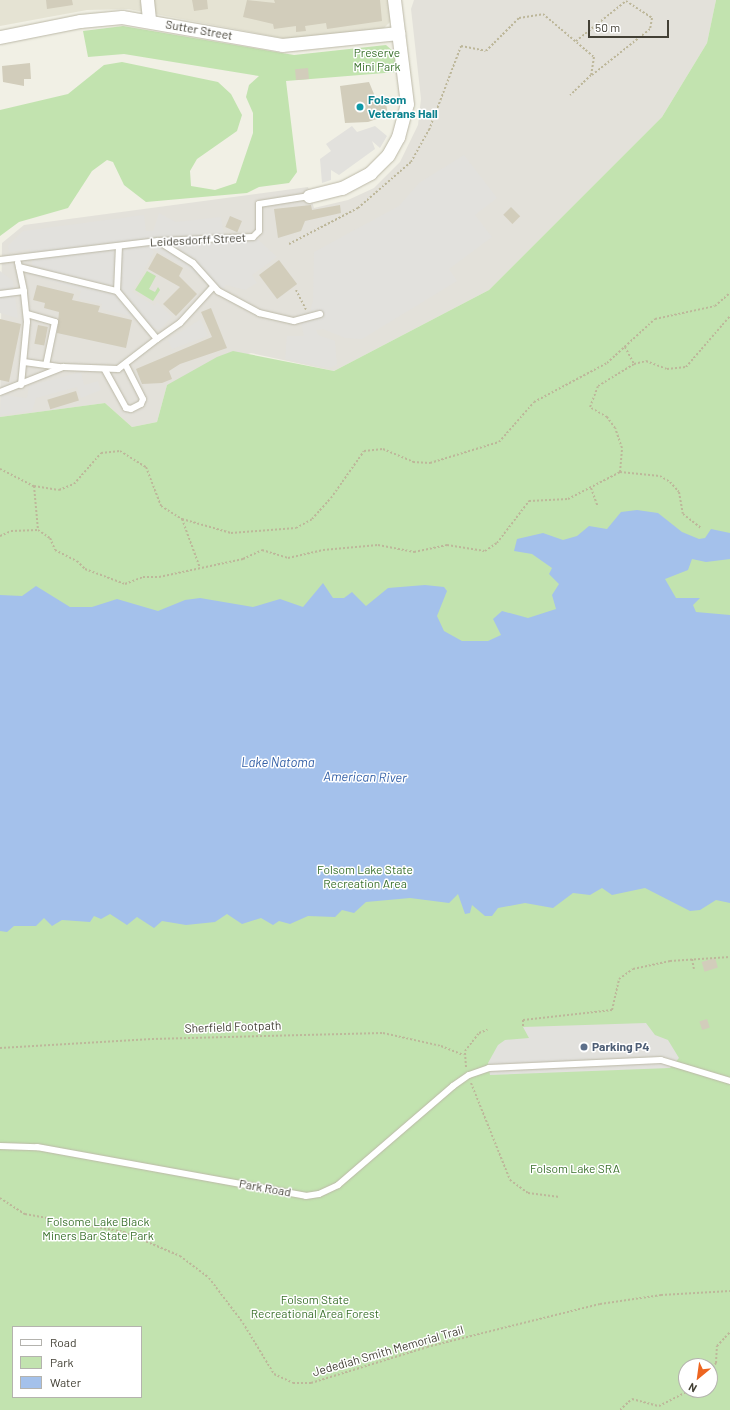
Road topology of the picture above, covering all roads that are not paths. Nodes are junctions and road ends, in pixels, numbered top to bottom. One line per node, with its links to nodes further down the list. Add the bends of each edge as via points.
1 (147, 0): 3 (street)
2 (394, 0): 4 (street)
3 (149, 20): 4 (street, Sutter Street, via 290,45); 5 (street, Sutter Street, via 105,18)
4 (398, 33): 6 (street, Leidesdorff Street, via 407,104 398,137 380,164 342,188)
5 (0, 37)
6 (309, 196): 7 (lane, Leidesdorff Street, via 259,204 256,209 259,231 253,237)
7 (158, 241): 8 (lane, Leidesdorff Street); 12 (lane, via 193,263)
8 (119, 246): 10 (lane, Leidesdorff Street); 14 (lane)
9 (0, 260): 10 (lane, Leidesdorff Street)
10 (18, 260): 11 (lane)
11 (19, 267): 13 (lane); 14 (lane)
12 (213, 287): 17 (lane, via 275,318 309,320); 18 (lane, via 180,323)
13 (24, 291): 15 (lane); 16 (lane)
14 (117, 291): 18 (lane)
15 (0, 294)
16 (27, 314): 19 (lane); 20 (lane, via 55,322)
17 (320, 314)
18 (157, 339): 21 (lane)
19 (24, 362): 20 (lane); 24 (lane)
20 (46, 365): 22 (lane)
21 (126, 365): 23 (lane); 23 (lane, via 142,399 141,404 131,409 126,408)
22 (62, 367): 23 (lane); 24 (lane)
23 (105, 370)
24 (21, 385): 25 (lane)
25 (0, 392)
26 (730, 1080): 27 (lane, Park Road, via 661,1060 489,1068 469,1075 338,1185 319,1194 306,1196 37,1147)
27 (0, 1146)

